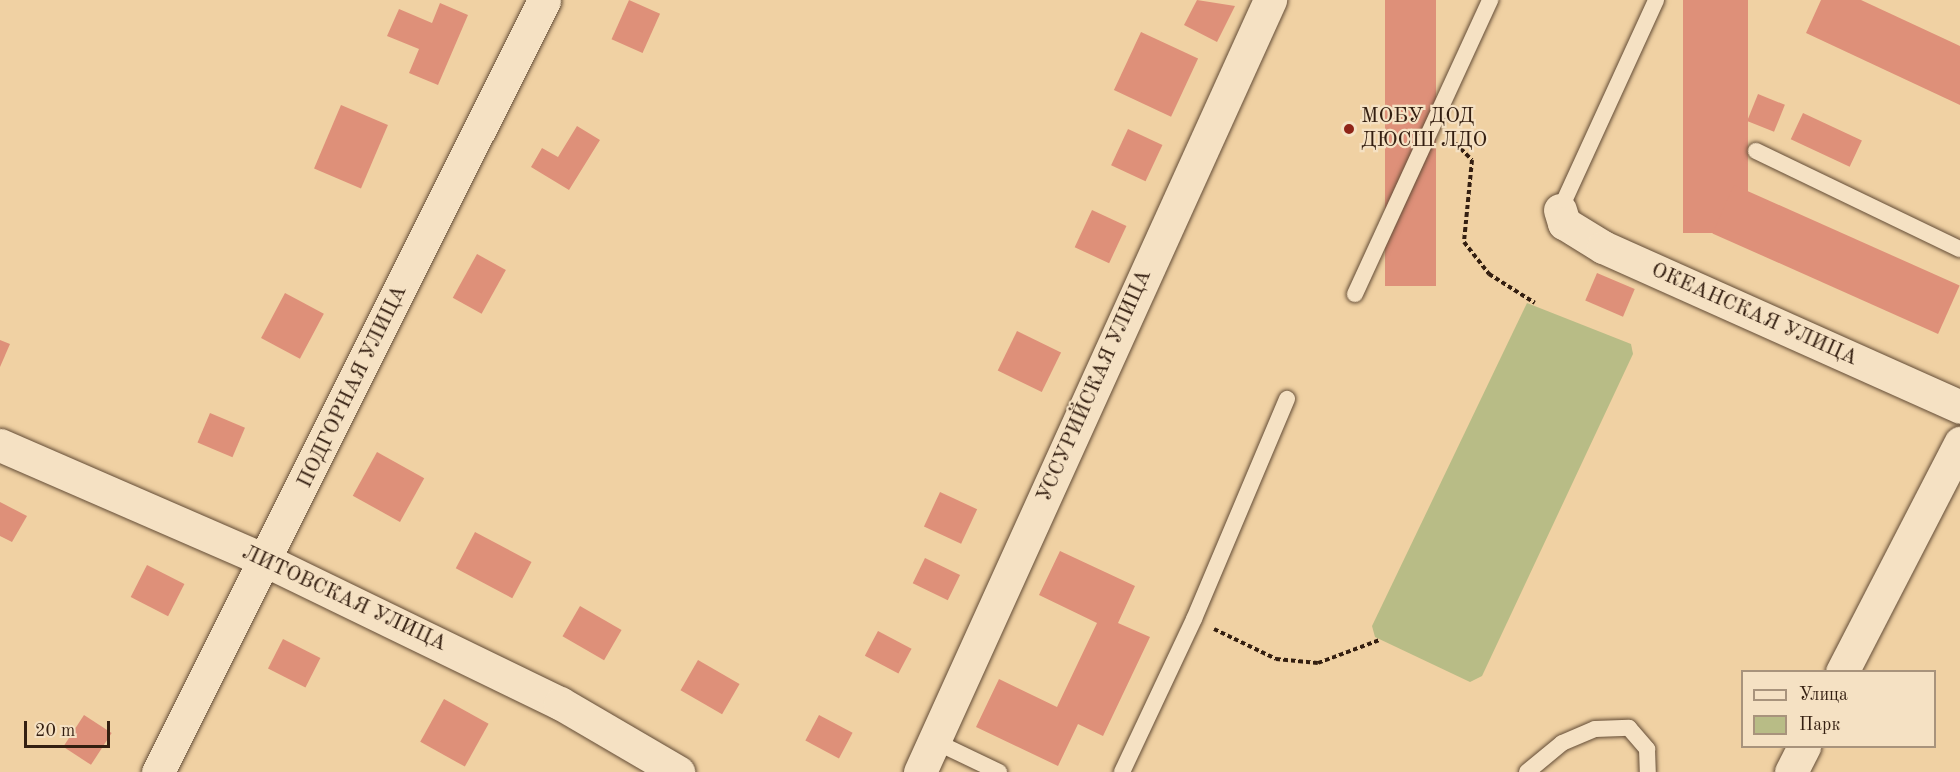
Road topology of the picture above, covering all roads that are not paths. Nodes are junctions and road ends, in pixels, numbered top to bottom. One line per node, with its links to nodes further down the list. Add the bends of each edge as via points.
1 (544, 0): 13 (street, ПОДГОРНАЯ УЛИЦА)
2 (1270, 0): 15 (street, УССУРИЙСКАЯ УЛИЦА)
3 (1490, 0): 8 (lane)
4 (1656, 0): 6 (lane)
5 (1756, 151): 7 (lane)
6 (1560, 210): 10 (street, ОКЕАНСКАЯ УЛИЦА, via 1564,223 1603,247)
7 (1960, 249)
8 (1355, 294)
9 (1287, 399): 21 (lane, via 1194,619)
10 (1960, 407)
11 (1960, 443): 14 (street)
12 (0, 445): 13 (street, ЛИТОВСКАЯ УЛИЦА)
13 (267, 561): 17 (street, ПОДГОРНАЯ УЛИЦА); 18 (street, ЛИТОВСКАЯ УЛИЦА, via 560,703)
14 (1843, 670)
15 (934, 741): 19 (street, УССУРИЙСКАЯ УЛИЦА); 20 (lane)
16 (1803, 748): 24 (street)
17 (158, 772)
18 (678, 772)
19 (920, 772)
20 (999, 772)
21 (1122, 772)
22 (1527, 772): 23 (lane, via 1562,744 1595,729 1629,728 1647,749)
23 (1648, 772)
24 (1791, 772)

